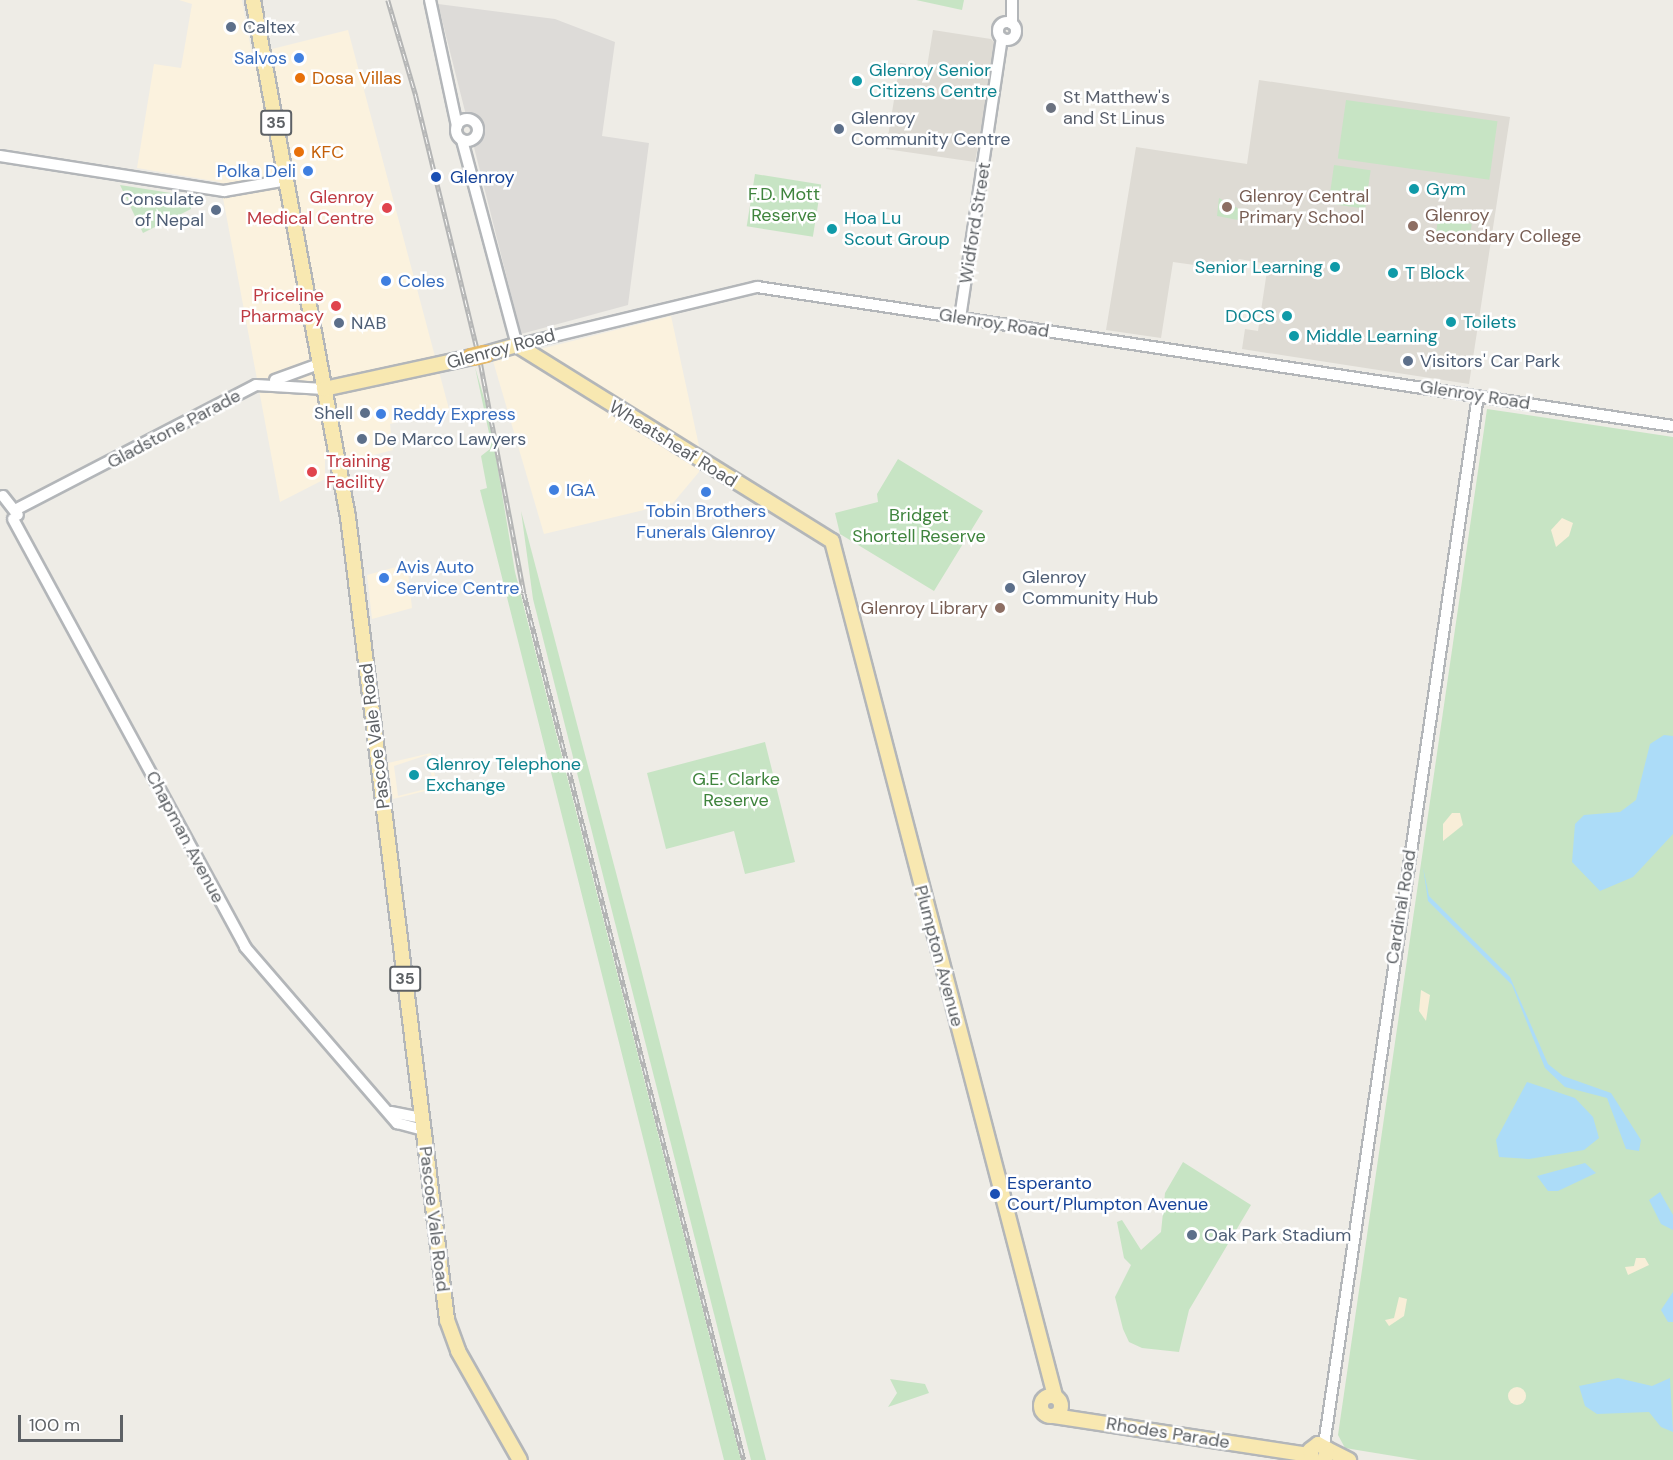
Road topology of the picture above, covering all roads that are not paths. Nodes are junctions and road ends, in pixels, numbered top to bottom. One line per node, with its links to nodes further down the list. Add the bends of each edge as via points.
1 (253, 0): 9 (main road, Pascoe Vale Road / 35)
2 (430, 0): 4 (street)
3 (1012, 2): 10 (street, Widford Street, via 1009,23 999,28 1006,39)
4 (457, 107): 5 (street); 6 (street)
5 (467, 119): 6 (street); 7 (street, via 478,127)
6 (457, 126): 7 (street)
7 (467, 140): 12 (street)
8 (0, 156): 9 (street, via 224,191)
9 (287, 180): 13 (main road, Pascoe Vale Road / 35)
10 (960, 318): 11 (street, Glenroy Road, via 748,286); 17 (street, Glenroy Road)
11 (545, 337): 12 (street, Glenroy Road); 14 (street, via 538,350)
12 (517, 345): 14 (main road, Wheatsheaf Road); 16 (main road, Glenroy Road)
13 (319, 364): 15 (street, Gladstone Parade); 16 (main road, Pascoe Vale Road / 35)
14 (543, 364): 21 (main road, Wheatsheaf Road)
15 (266, 382): 16 (street); 20 (street, Gladstone Parade)
16 (324, 389): 22 (main road, Pascoe Vale Road / 35, via 350,528)
17 (1478, 396): 18 (street, Glenroy Road); 24 (street, Cardinal Road)
18 (1673, 426)
19 (2, 493): 20 (street, Chapman Avenue)
20 (14, 515): 22 (street, Chapman Avenue, via 243,945 388,1110)
21 (832, 541): 23 (main road, Plumpton Avenue)
22 (422, 1124): 25 (main road, Pascoe Vale Road / 35, via 450,1332)
23 (1054, 1405): 24 (main road, Rhodes Parade, via 1085,1420)
24 (1319, 1453): 26 (main road, Rhodes Parade)
25 (520, 1460)
26 (1347, 1460)

